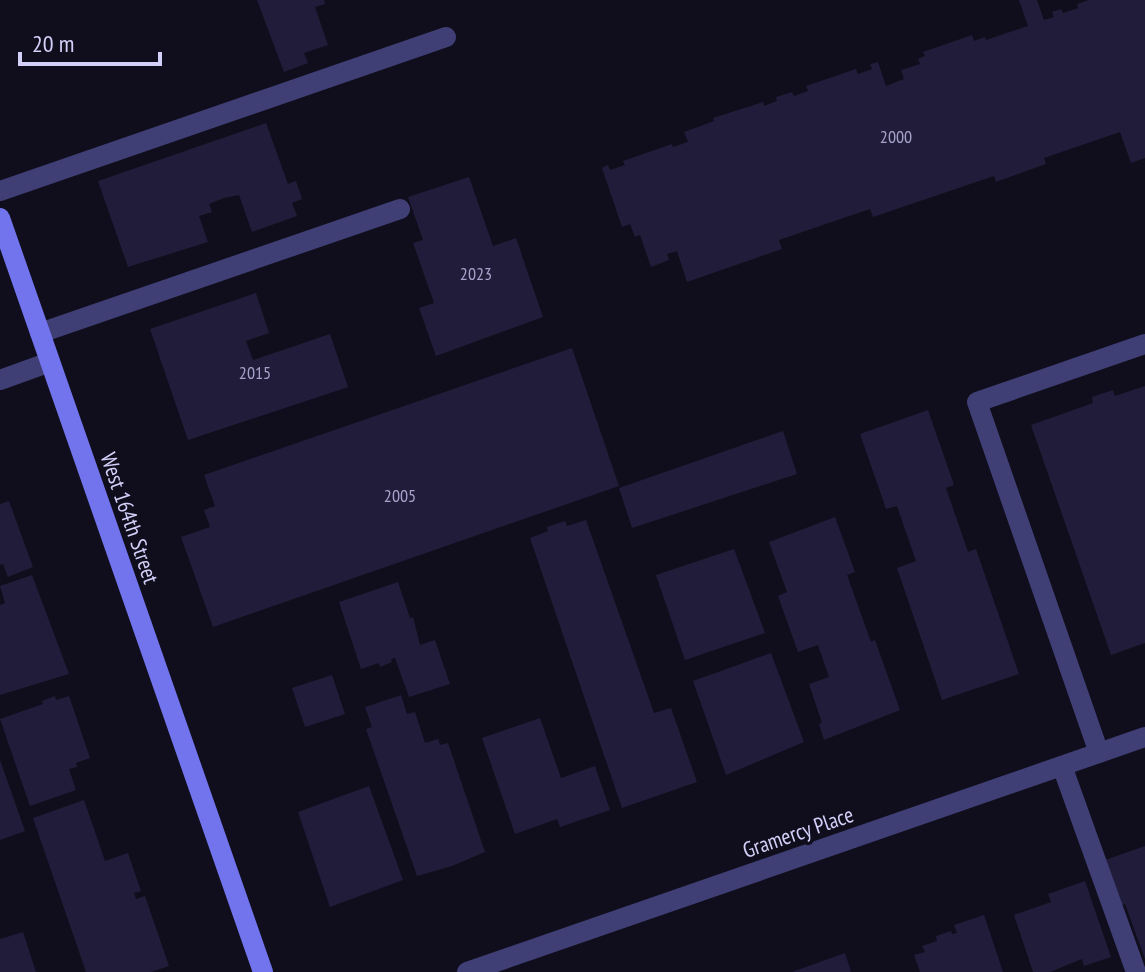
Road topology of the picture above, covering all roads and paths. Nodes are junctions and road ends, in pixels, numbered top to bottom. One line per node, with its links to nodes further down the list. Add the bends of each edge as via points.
1 (446, 37): 2 (street)
2 (0, 191)
3 (400, 209): 5 (street)
4 (0, 218): 5 (main road, West 164th Street)
5 (40, 333): 7 (main road, West 164th Street)
6 (1145, 344): 10 (street, via 977,402)
7 (50, 362): 8 (street); 12 (main road, West 164th Street)
8 (0, 380)
9 (1145, 737): 10 (street, Gramercy Place)
10 (1099, 753): 11 (street, Gramercy Place)
11 (1062, 766): 13 (street, Gramercy Place); 14 (street)
12 (263, 972)
13 (467, 972)
14 (1136, 972)

